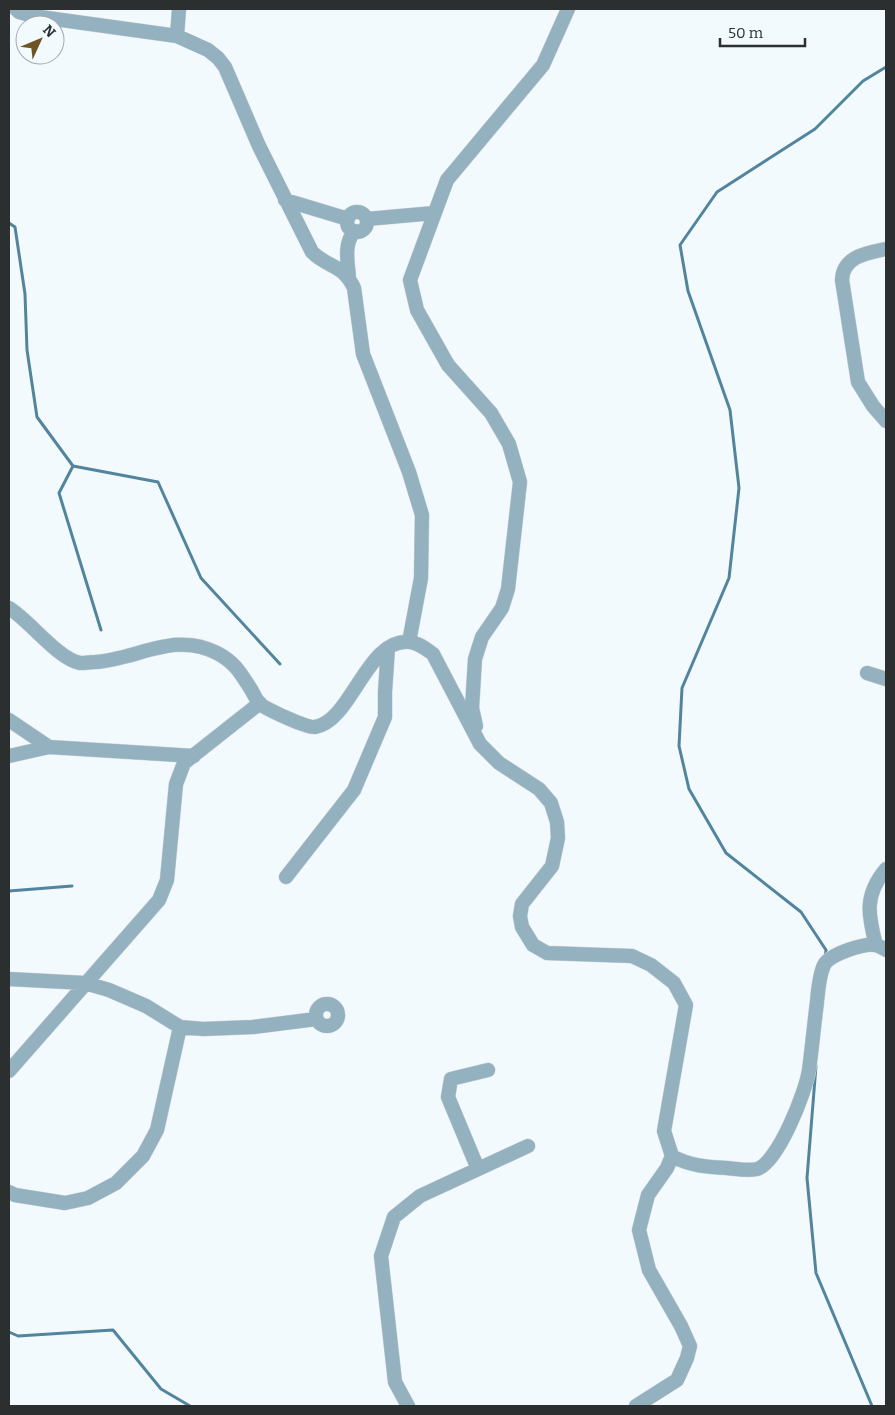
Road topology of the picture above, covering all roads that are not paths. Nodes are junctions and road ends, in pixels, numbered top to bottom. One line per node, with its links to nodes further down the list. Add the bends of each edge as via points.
1 (16, 9): 4 (street, via 33,16)
2 (179, 9): 4 (street)
3 (568, 9): 6 (street, via 543,65 447,180)
4 (176, 36): 5 (street, via 208,50 225,67)
5 (285, 200): 7 (street); 9 (street, via 312,252)
6 (434, 213): 7 (street, via 367,219 367,224 360,231); 18 (street, via 410,280 417,310 448,365 496,421 509,444 520,482 508,589 502,608 482,637 475,659 472,708)
7 (351, 225): 9 (street)
8 (886, 249): 10 (street, via 850,261 842,270 858,382)
9 (349, 278): 12 (street, via 354,288 363,354 409,472 422,515 421,578)
10 (886, 421)
11 (9, 608): 16 (street, via 66,656 80,663 109,661 168,644 186,644 215,652 235,664)
12 (409, 642): 13 (street); 18 (street, via 433,654)
13 (388, 648): 16 (street, via 375,660 333,719 322,726 311,728); 23 (street, via 386,717 354,790)
14 (867, 673): 15 (street)
15 (886, 679)
16 (260, 704): 21 (street)
17 (9, 720): 19 (street)
18 (480, 744): 32 (street, via 499,763 539,789 551,803 557,822 558,838 552,866 522,904 522,928 534,945 547,953 632,956 651,964 674,983 686,1005 664,1131)
19 (49, 747): 20 (street); 21 (street)
20 (9, 756)
21 (194, 756): 26 (street, via 184,764 176,784 167,880 159,900)
22 (886, 870): 24 (street, via 877,880 869,900 870,922)
23 (286, 876)
24 (881, 948): 32 (street, via 865,945 838,954 825,963 819,983 809,1072 788,1130 767,1163 750,1170 698,1166)
25 (9, 979): 26 (street)
26 (86, 983): 28 (street, via 146,1006); 30 (street)
27 (316, 1019): 28 (street, via 253,1027)
28 (180, 1027): 34 (street, via 157,1130 143,1156 116,1183 88,1198 65,1203)
29 (488, 1070): 33 (street, via 452,1079 448,1097)
30 (9, 1071)
31 (528, 1146): 33 (street)
32 (672, 1156): 36 (street, via 648,1195 639,1230 649,1270 690,1346 677,1380)
33 (478, 1169): 35 (street, via 420,1196 394,1217 385,1242 381,1256 395,1382)
34 (9, 1192)
35 (408, 1406)
36 (636, 1406)

